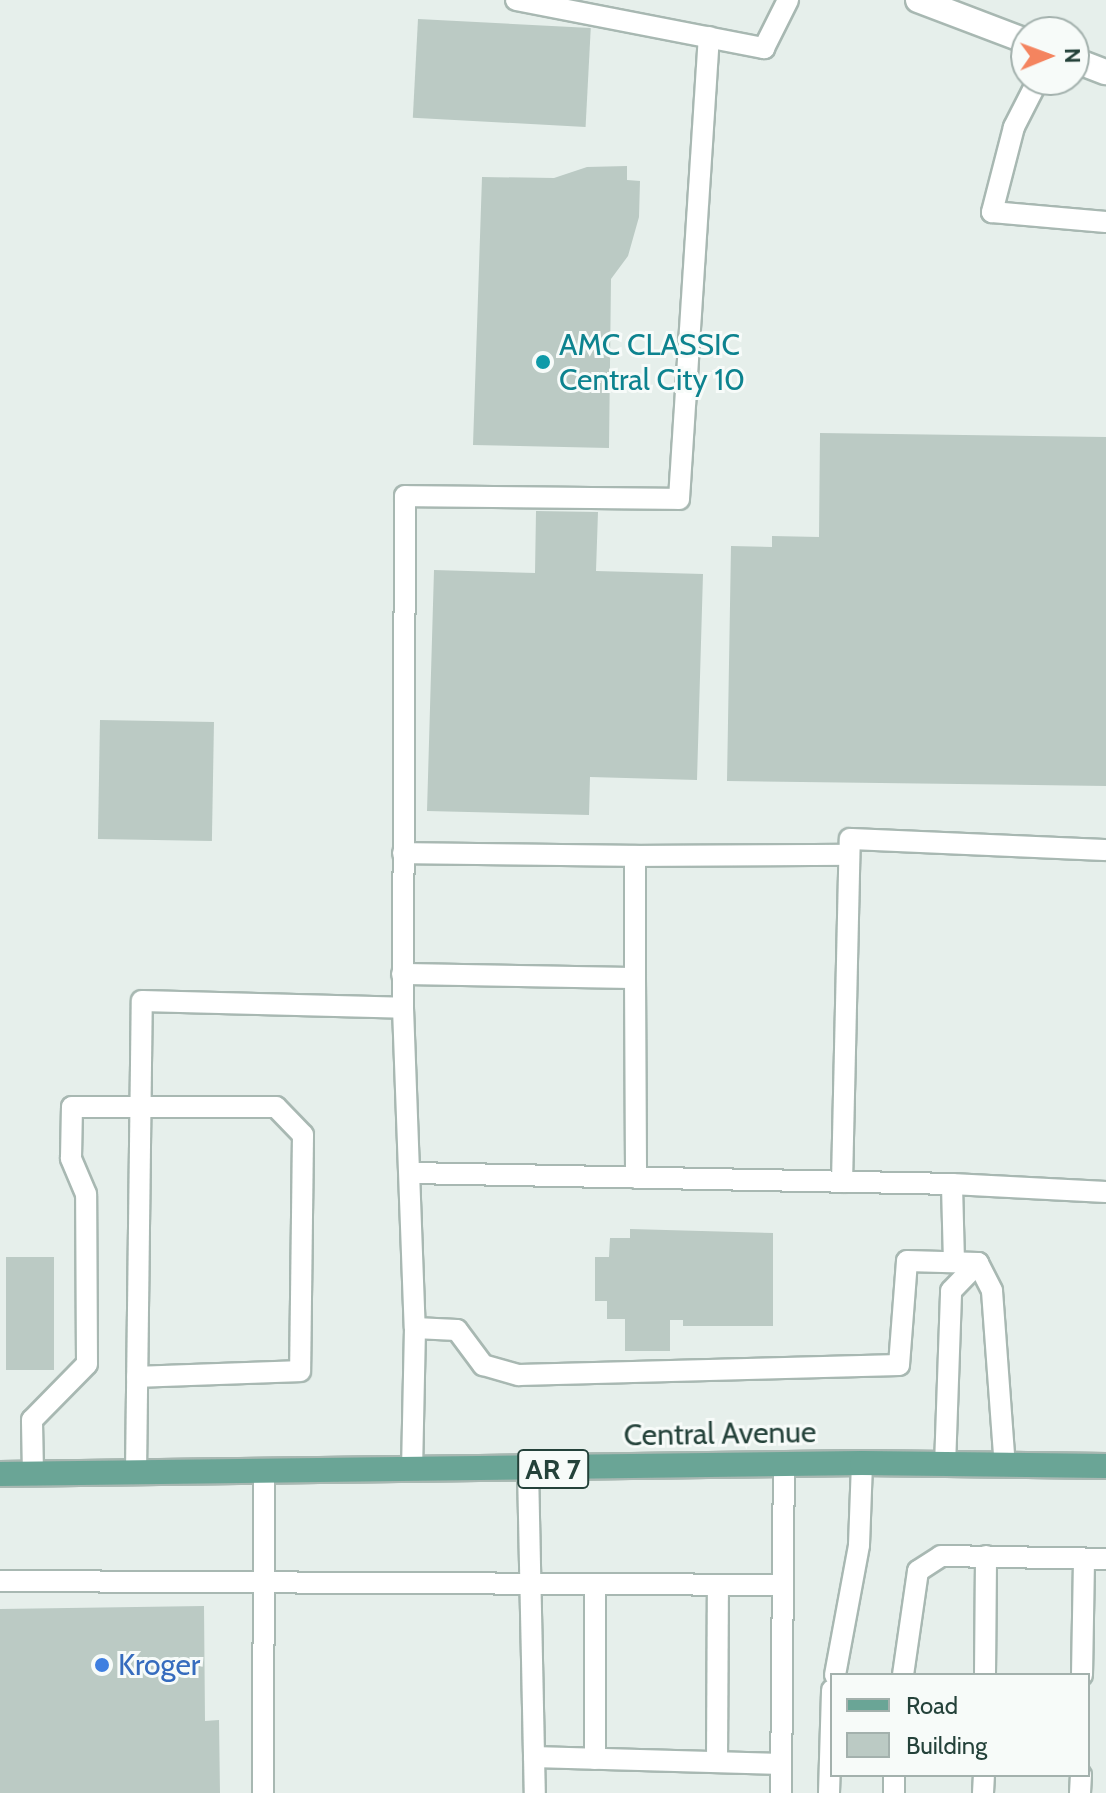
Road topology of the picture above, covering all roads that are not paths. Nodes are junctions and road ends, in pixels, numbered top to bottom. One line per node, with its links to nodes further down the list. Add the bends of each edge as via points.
1 (516, 0): 5 (lane)
2 (788, 0): 5 (lane, via 764,48)
3 (918, 0): 4 (main road)
4 (1010, 35)
5 (709, 37): 9 (lane, via 679,499 405,496)
6 (1030, 96): 7 (lane, via 1014,127 992,212)
7 (1106, 222)
8 (1106, 850): 10 (lane, via 850,839)
9 (403, 853): 11 (lane); 12 (lane)
10 (849, 855): 11 (lane); 18 (lane)
11 (635, 856): 13 (lane)
12 (402, 974): 13 (lane); 14 (lane)
13 (635, 978): 17 (lane)
14 (403, 1008): 15 (lane, via 142,1001); 16 (lane)
15 (141, 1106): 24 (lane); 24 (lane, via 276,1107 293,1118 303,1135 300,1371); 35 (lane, via 72,1107 71,1158 86,1194 87,1364 32,1420)
16 (411, 1173): 17 (lane); 23 (lane)
17 (636, 1178): 18 (lane)
18 (842, 1182): 19 (lane)
19 (952, 1184): 20 (lane); 21 (lane)
20 (1106, 1192)
21 (954, 1262): 22 (lane); 23 (lane, via 907,1261 899,1365 519,1375 483,1365 457,1330)
22 (978, 1263): 27 (lane, via 951,1291); 28 (lane, via 992,1291)
23 (415, 1328): 31 (lane)
24 (137, 1377): 33 (lane)
25 (862, 1463): 26 (main road, Central Avenue / AR 7); 27 (main road, Central Avenue / AR 7); 45 (lane, via 859,1545)
26 (784, 1466): 30 (main road, Central Avenue / AR 7); 44 (lane)
27 (945, 1466): 28 (main road, Central Avenue / AR 7)
28 (1005, 1466): 29 (main road, Central Avenue / AR 7)
29 (1106, 1466)
30 (528, 1469): 31 (main road, Central Avenue / AR 7); 41 (lane)
31 (412, 1470): 32 (main road, Central Avenue / AR 7)
32 (264, 1472): 33 (main road, Central Avenue / AR 7); 40 (lane)
33 (136, 1473): 35 (main road, Central Avenue / AR 7)
34 (0, 1474): 35 (main road, Central Avenue / AR 7)
35 (33, 1474)
36 (986, 1556): 37 (lane); 46 (lane, via 941,1556 918,1571); 47 (lane)
37 (1084, 1559): 38 (lane); 48 (lane)
38 (1106, 1559)
39 (0, 1581): 40 (lane)
40 (265, 1582): 41 (lane); 54 (lane)
41 (530, 1585): 42 (lane); 49 (lane)
42 (595, 1585): 43 (lane); 50 (lane)
43 (718, 1585): 44 (lane); 52 (lane)
44 (782, 1585): 53 (lane)
45 (835, 1673)
46 (903, 1673)
47 (985, 1673)
48 (1082, 1673)
49 (534, 1757): 50 (lane); 55 (lane)
50 (595, 1759): 52 (lane)
51 (830, 1759): 57 (lane)
52 (717, 1762): 53 (lane)
53 (781, 1764): 56 (lane)
54 (263, 1793)
55 (535, 1793)
56 (781, 1793)
57 (829, 1793)

